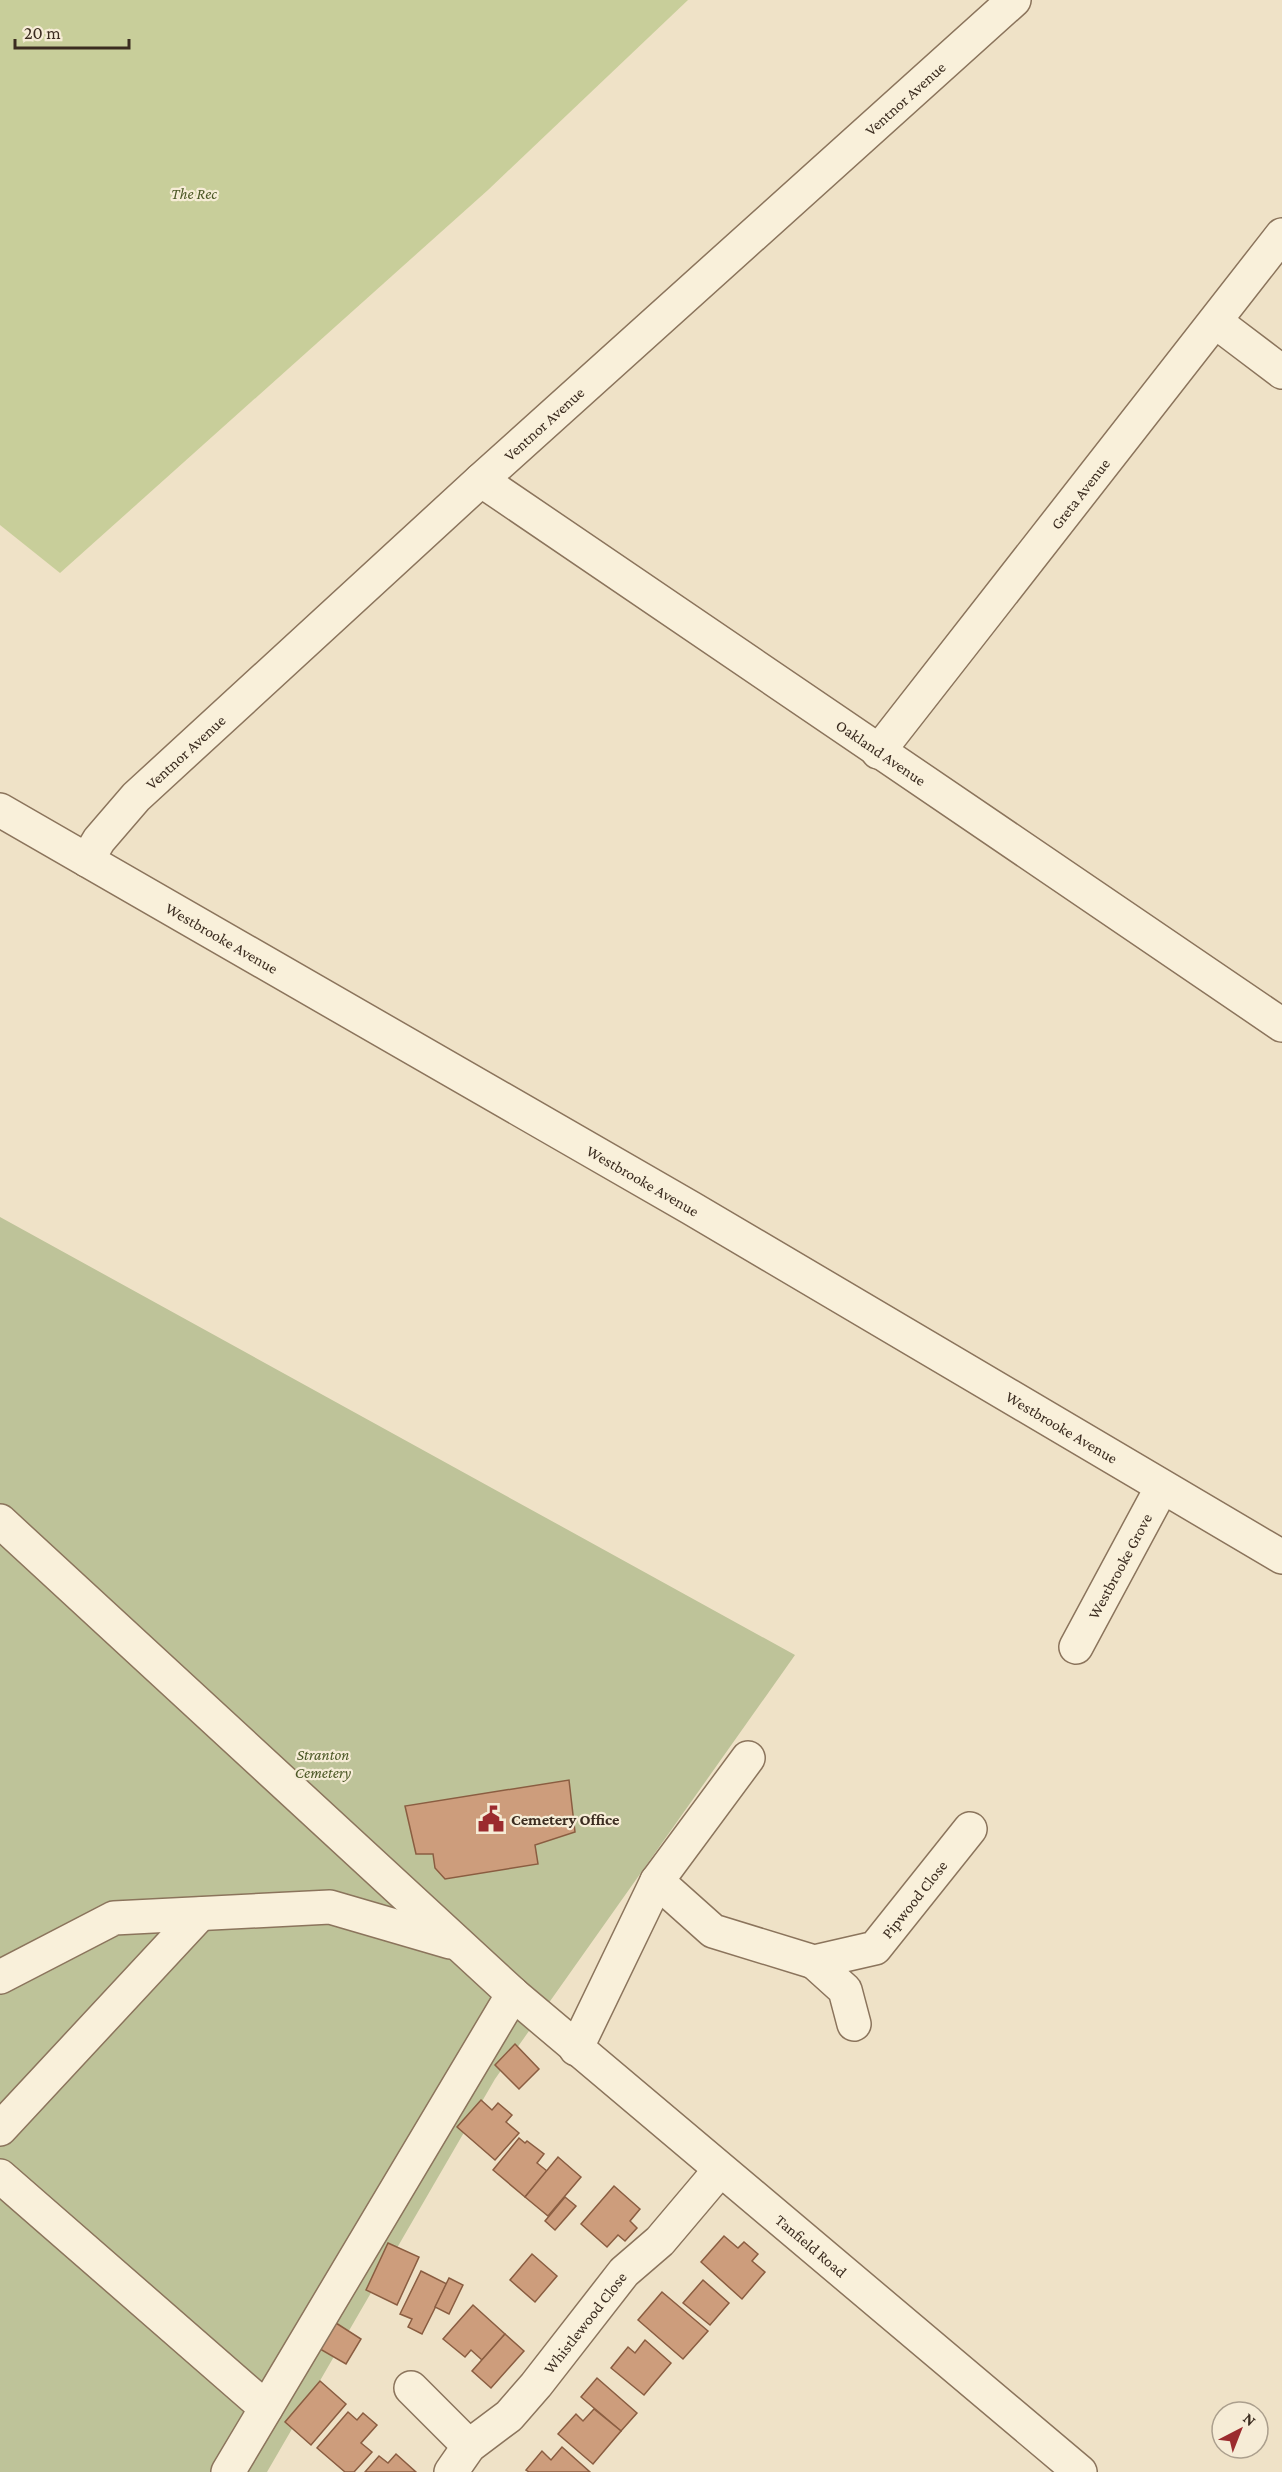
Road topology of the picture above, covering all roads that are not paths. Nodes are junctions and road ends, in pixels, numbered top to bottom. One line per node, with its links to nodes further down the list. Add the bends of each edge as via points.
1 (1014, 0): 5 (street, Ventnor Avenue)
2 (1282, 235): 3 (street, Greta Avenue)
3 (1216, 322): 4 (street); 6 (street, Greta Avenue)
4 (1282, 372)
5 (481, 480): 6 (street, Oakland Avenue); 8 (street, Ventnor Avenue, via 136,797 99,840)
6 (878, 752): 9 (street, Oakland Avenue)
7 (0, 810): 8 (street, Westbrooke Avenue)
8 (87, 861): 10 (street, Westbrooke Avenue, via 692,1209)
9 (1282, 1025)
10 (1162, 1487): 12 (street, Westbrooke Avenue); 13 (street, Westbrooke Grove)
11 (5, 1535): 18 (street, Tanfield Road)
12 (1282, 1557)
13 (1076, 1647)
14 (748, 1758): 16 (street)
15 (970, 1829): 19 (street, Pipwood Close, via 875,1948)
16 (657, 1881): 19 (street, Pipwood Close, via 713,1931); 23 (street)
17 (200, 1914): 18 (street, via 330,1907); 20 (street, via 114,1918); 24 (street)
18 (456, 1944): 21 (street, Tanfield Road)
19 (814, 1962): 22 (street, Pipwood Close, via 845,1990)
20 (0, 1977)
21 (513, 1994): 23 (street, Tanfield Road); 28 (street)
22 (854, 2024)
23 (576, 2049): 25 (street, Tanfield Road)
24 (0, 2128)
25 (720, 2170): 29 (street, Whistlewood Close, via 660,2241 624,2272 536,2385); 31 (street, Tanfield Road)
26 (0, 2176): 28 (street)
27 (411, 2388): 29 (street)
28 (266, 2409): 30 (street)
29 (460, 2459)
30 (228, 2472)
31 (1080, 2472)

